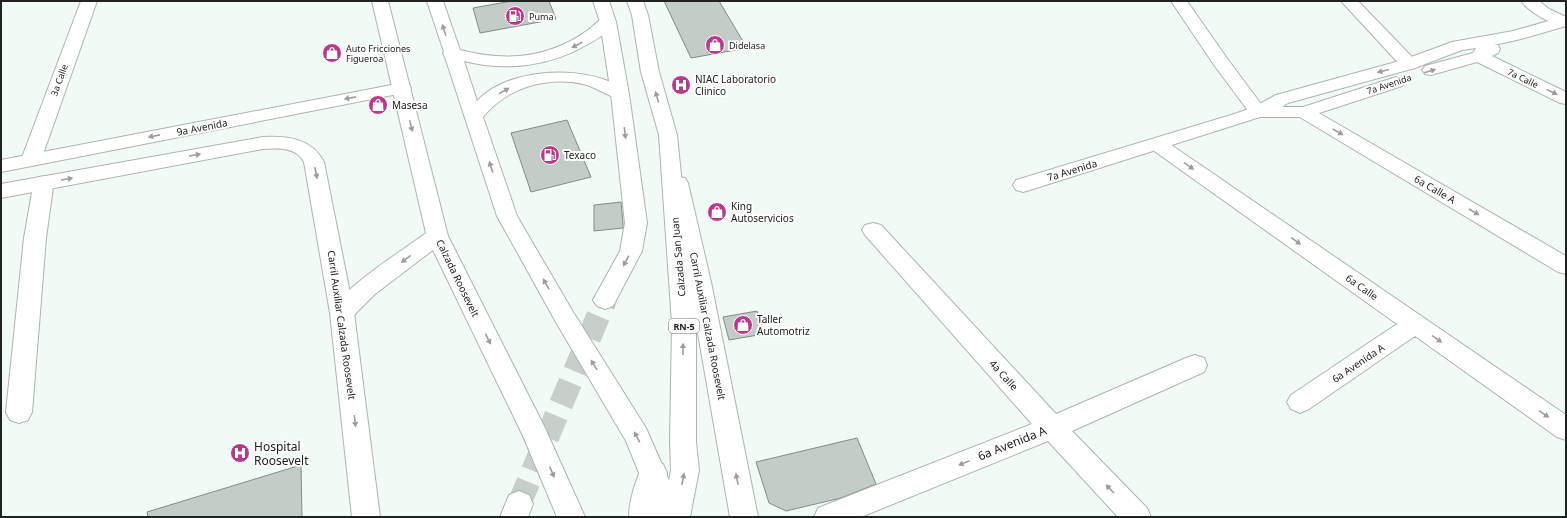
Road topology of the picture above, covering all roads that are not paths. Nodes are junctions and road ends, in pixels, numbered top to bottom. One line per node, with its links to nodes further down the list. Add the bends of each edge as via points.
1 (89, 1): 22 (main road, 3a Calle)
2 (380, 1): 14 (main road, Calzada Roosevelt)
3 (435, 1): 12 (main road, one-way to 3)
4 (601, 1): 9 (main road)
5 (635, 1): 20 (main road, Calzada San Juan / RN-5, one-way to 5, via 650,72)
6 (1179, 1): 17 (main road)
7 (1349, 1): 13 (main road)
8 (1529, 1): 10 (main road)
9 (608, 22): 12 (main road, one-way to 12, via 595,35 576,46 539,58 498,62); 15 (main road)
10 (1565, 26): 11 (main road, 7a Avenida, via 1548,26)
11 (1482, 49): 13 (main road, 7a Avenida, via 1458,46); 16 (main road, 7a Calle, one-way to 16); 18 (main road, 7a Avenida, one-way to 11, via 1425,72)
12 (451, 53): 19 (main road)
13 (1409, 64): 17 (main road, 7a Avenida, one-way to 17, via 1282,99)
14 (402, 88): 22 (main road, 9a Avenida, one-way to 22); 28 (main road, Calzada Roosevelt, one-way to 28)
15 (620, 94): 19 (main road, one-way to 15, via 487,101 507,89 530,80 582,78 603,84); 30 (main road, one-way to 30, via 636,223 631,251)
16 (1566, 99)
17 (1258, 112): 18 (main road, 7a Avenida); 21 (main road, 7a Avenida)
18 (1304, 112): 29 (main road, 6a Calle A, one-way to 29)
19 (474, 116): 38 (main road, one-way to 19, via 637,436 507,216)
20 (668, 135): 43 (main road, Calzada San Juan / RN-5, one-way to 20, via 685,470 684,324); 44 (main road, Carril Auxiliar Calzada Roosevelt, one-way to 20, via 700,282)
21 (1157, 144): 25 (main road, 7a Avenida); 32 (main road, 6a Calle, one-way to 32)
22 (30, 160): 23 (main road, 9a Avenida)
23 (1, 166)
24 (46, 182): 26 (main road); 31 (main road, Carril Auxiliar Calzada Roosevelt, one-way to 31, via 263,143 294,145 307,151 314,162); 35 (main road, via 35,238)
25 (1023, 185)
26 (1, 191)
27 (873, 230): 36 (main road, 4a Calle)
28 (437, 236): 31 (main road, one-way to 31, via 367,288); 40 (main road, Calzada Roosevelt, one-way to 40, via 536,436)
29 (1566, 266)
30 (605, 300)
31 (342, 313): 39 (main road, Carril Auxiliar Calzada Roosevelt, one-way to 39)
32 (1415, 324): 34 (main road, 6a Avenida A); 37 (main road, 6a Calle, one-way to 37)
33 (1195, 365): 36 (main road, 6a Avenida A)
34 (1300, 402)
35 (20, 412)
36 (1052, 428): 45 (main road, 6a Avenida A, one-way to 45); 46 (main road, 4a Calle, one-way to 36)
37 (1566, 429)
38 (652, 472): 41 (main road); 42 (main road)
39 (366, 517)
40 (571, 517)
41 (643, 517)
42 (671, 517)
43 (676, 517)
44 (744, 517)
45 (828, 517)
46 (1137, 517)

